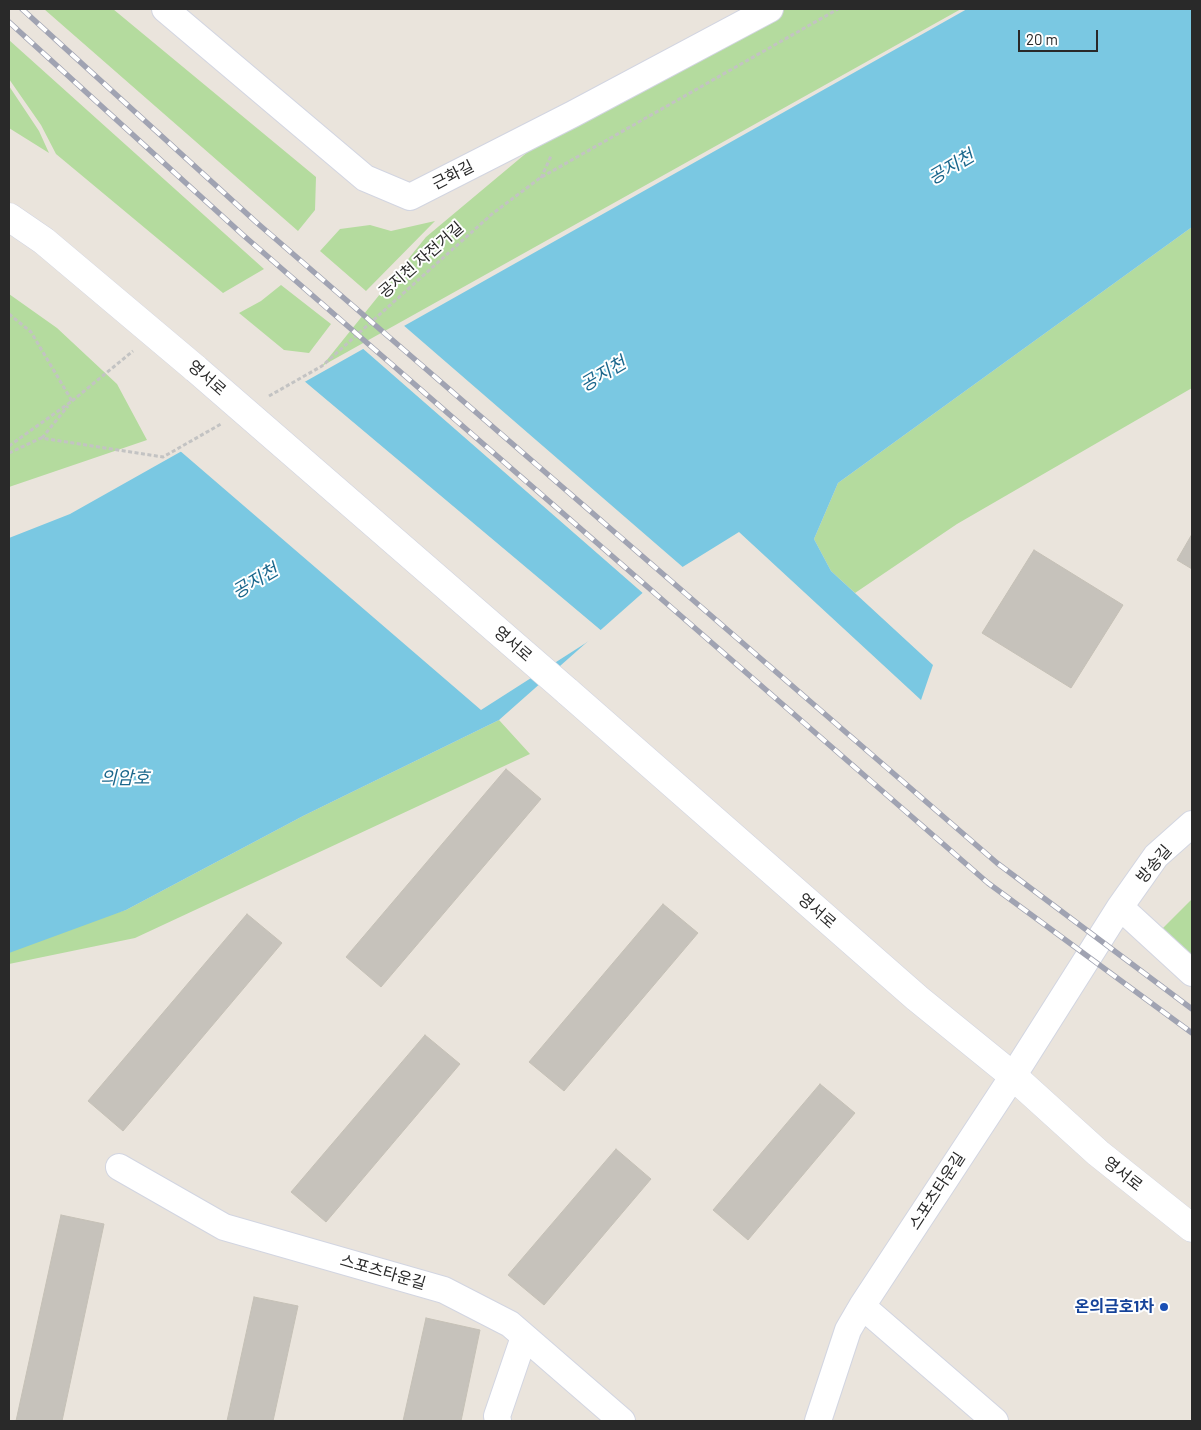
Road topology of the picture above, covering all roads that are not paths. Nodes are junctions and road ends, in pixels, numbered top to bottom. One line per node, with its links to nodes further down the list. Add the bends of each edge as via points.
1 (165, 9): 2 (street, 근화길, via 365,178 410,197)
2 (770, 9)
3 (9, 217): 7 (street, 영서로, bridge, via 44,241 155,333 910,992)
4 (1192, 824): 5 (street, 방송길, via 1156,856)
5 (1120, 906): 6 (street); 7 (street)
6 (1192, 973)
7 (1012, 1076): 9 (street, 영서로, via 1098,1153); 10 (street, 스포츠타운길)
8 (119, 1167): 11 (street, 스포츠타운길, via 224,1227 444,1290 510,1324)
9 (1192, 1228)
10 (862, 1306): 14 (street, 스포츠타운길, via 848,1330); 15 (street)
11 (524, 1337): 12 (street); 13 (street, 스포츠타운길)
12 (498, 1421)
13 (622, 1421)
14 (818, 1421)
15 (994, 1421)

